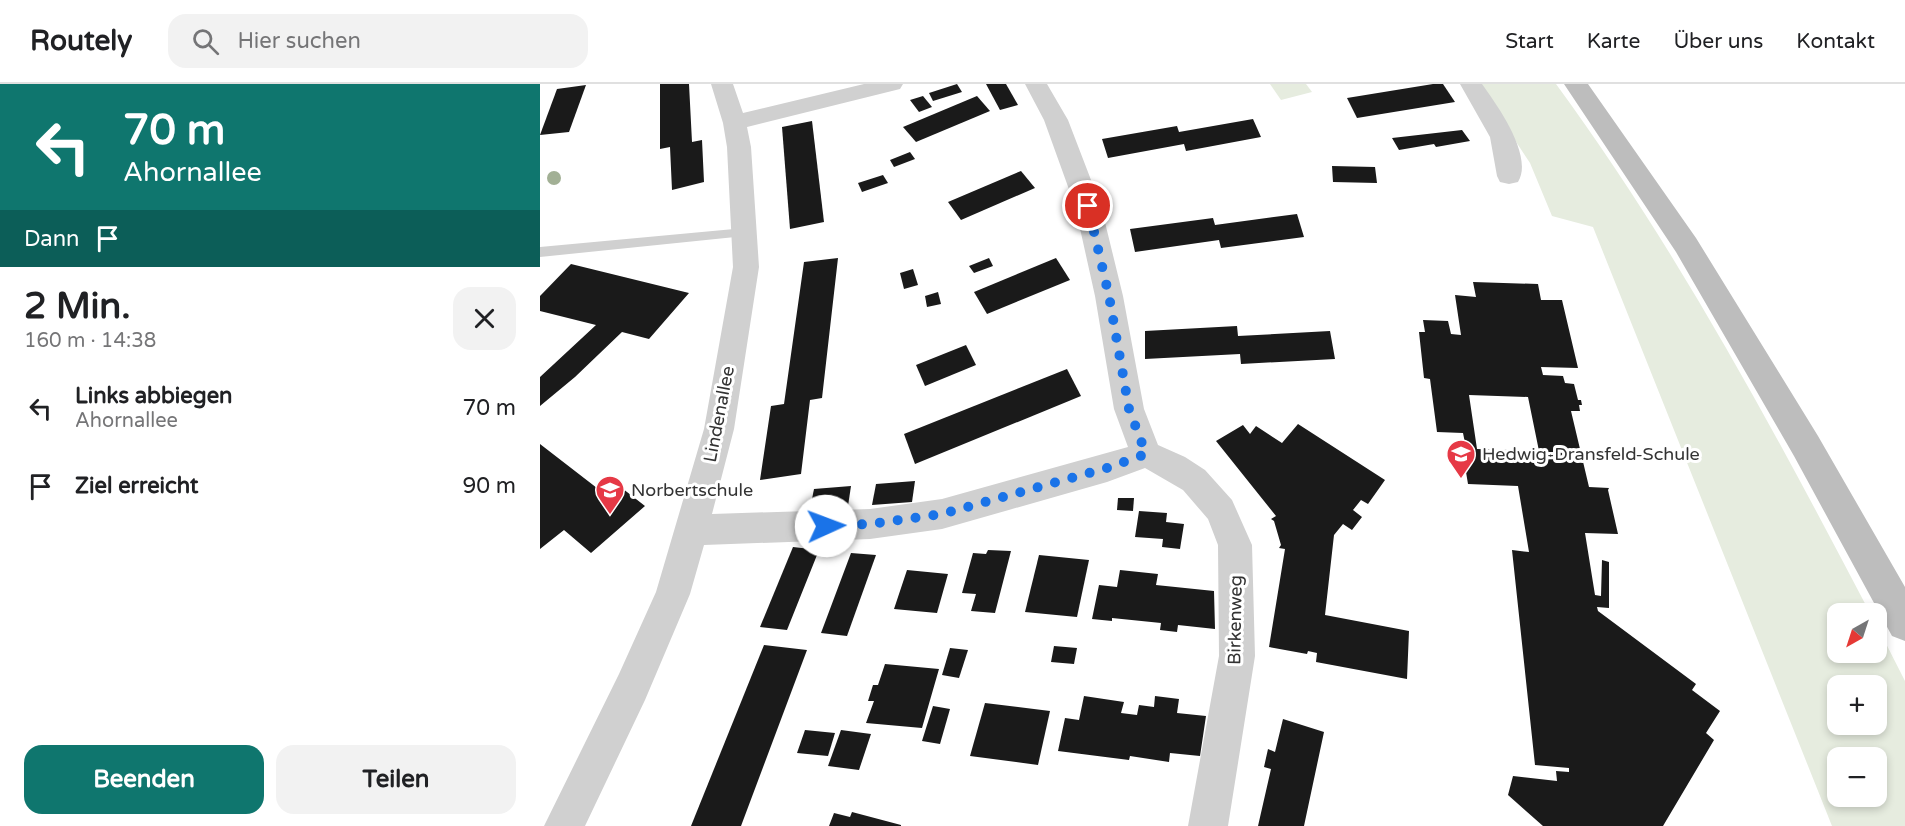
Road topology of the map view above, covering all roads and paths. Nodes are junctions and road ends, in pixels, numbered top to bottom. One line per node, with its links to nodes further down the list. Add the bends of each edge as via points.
1 (722, 84): 6 (street, Lindenallee)
2 (892, 84): 6 (street)
3 (1036, 84): 10 (street, via 1056,120 1088,206 1129,409)
4 (1471, 84): 7 (street, via 1498,124 1505,141)
5 (1576, 84): 12 (main road, via 1692,255)
6 (735, 123): 8 (street, Lindenallee)
7 (1509, 176)
8 (745, 232): 9 (lane); 11 (street, Lindenallee, via 746,267 719,429)
9 (540, 252)
10 (1146, 454): 11 (street, via 942,514 870,524); 14 (street, Birkenweg, via 1194,480 1220,510 1235,546 1237,656)
11 (692, 530): 13 (street, Lindenallee, via 673,594)
12 (1905, 623)
13 (564, 826)
14 (1208, 826)

